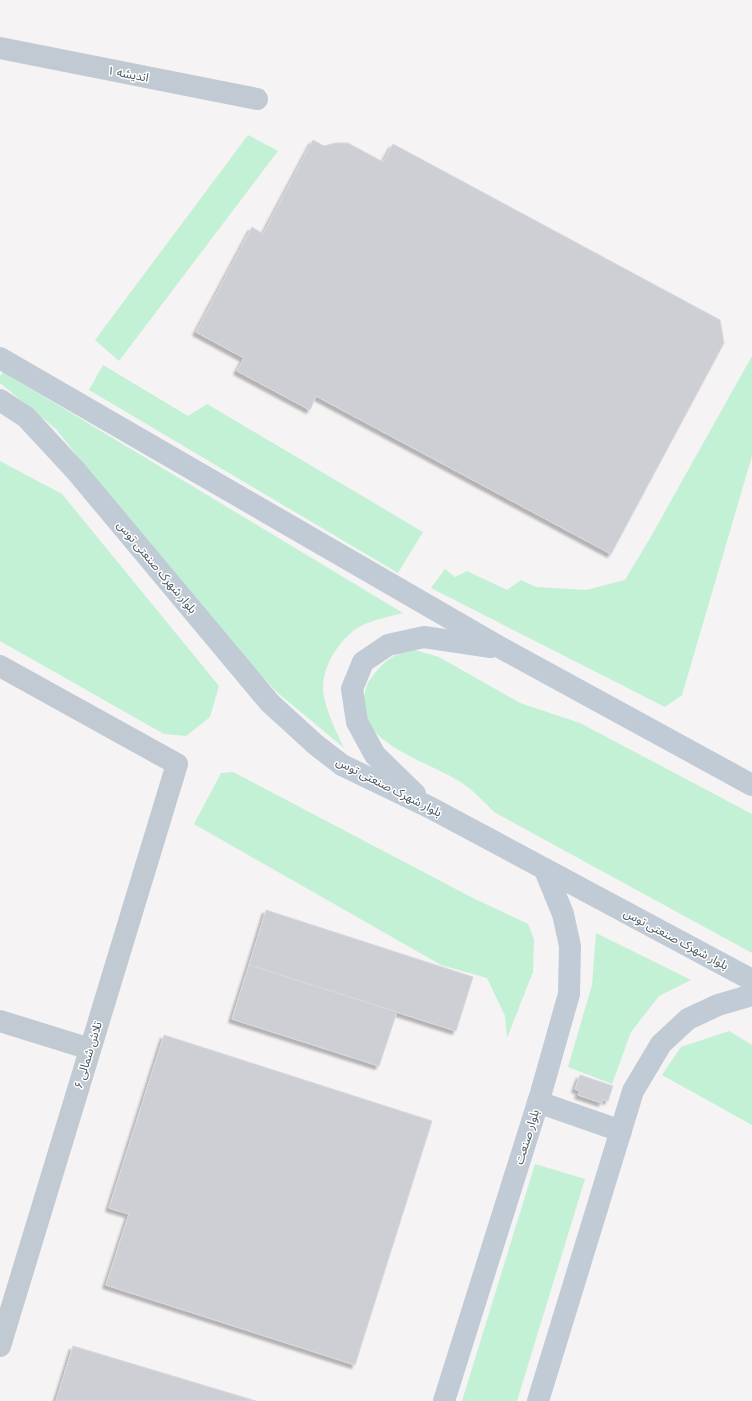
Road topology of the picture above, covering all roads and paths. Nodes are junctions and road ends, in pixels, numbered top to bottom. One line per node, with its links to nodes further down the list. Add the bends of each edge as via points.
1 (0, 48): 2 (street, اندیشه ۱)
2 (257, 99)
3 (0, 358): 5 (main road)
4 (0, 400): 8 (main road, بلوار شهرک صنعتی توس, via 26,417 76,471 270,703 342,765)
5 (503, 649): 7 (main road); 8 (main road, via 424,637 388,645 363,662 352,689 357,722 375,755)
6 (0, 666): 13 (street, تلاش شمالی ۶, via 177,764)
7 (752, 785)
8 (431, 808): 9 (main road, بلوار شهرک صنعتی توس)
9 (545, 870): 10 (main road, بلوار شهرک صنعتی توس); 14 (main road, بلوار صنعت, via 563,914 570,946 569,994)
10 (752, 980)
11 (752, 995): 15 (main road, via 718,1005 688,1019 660,1044 633,1091)
12 (0, 1021): 13 (street)
13 (90, 1049): 16 (street, تلاش شمالی ۶)
14 (538, 1102): 15 (main road); 17 (main road, بلوار صنعت)
15 (621, 1131): 18 (main road)
16 (0, 1346)
17 (444, 1401)
18 (538, 1401)

